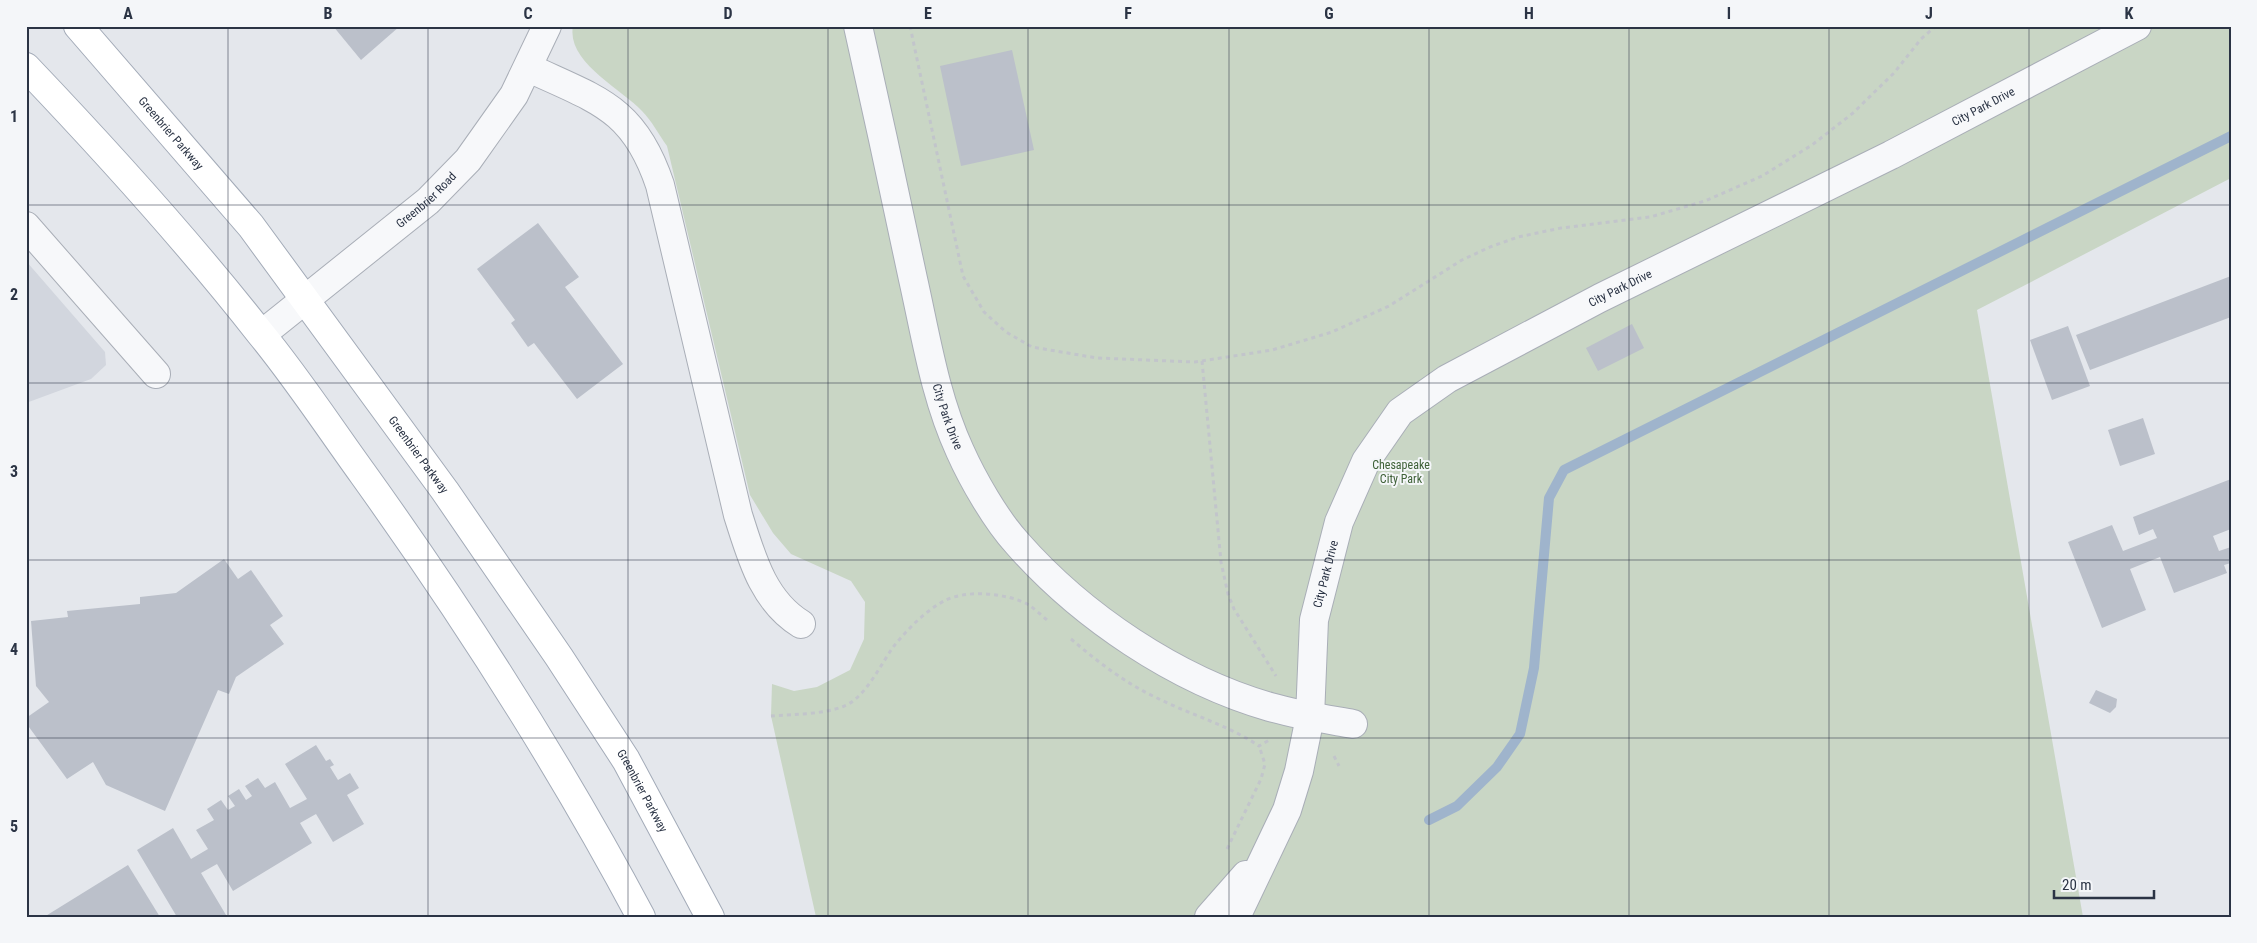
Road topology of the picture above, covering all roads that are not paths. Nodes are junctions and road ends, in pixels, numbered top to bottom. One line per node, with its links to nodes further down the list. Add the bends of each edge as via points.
1 (78, 26): 8 (main road, Greenbrier Parkway, via 251,226)
2 (547, 26): 6 (street, Greenbrier Road)
3 (858, 26): 12 (street, City Park Drive, via 937,389 960,451 994,511 1016,542 1065,592 1141,648 1207,683 1268,707)
4 (2137, 26): 12 (street, City Park Drive, via 1891,155 1600,298 1447,379 1400,412 1366,460 1339,522 1314,620)
5 (26, 67): 9 (main road, via 110,155)
6 (529, 68): 8 (street, Greenbrier Road, via 468,160 428,201); 11 (street, via 605,104 636,132 646,148 660,185 738,515 766,588 779,607)
7 (26, 226): 10 (street)
8 (305, 300): 9 (street, Greenbrier Road); 16 (main road, Greenbrier Parkway, via 424,462 559,657 626,760)
9 (262, 334): 15 (main road, via 446,593 548,757)
10 (156, 374)
11 (801, 624)
12 (1310, 717): 13 (street, City Park Drive); 14 (street, City Park Drive, via 1289,802 1268,849)
13 (1353, 724)
14 (1231, 913)
15 (641, 917)
16 (710, 917)

